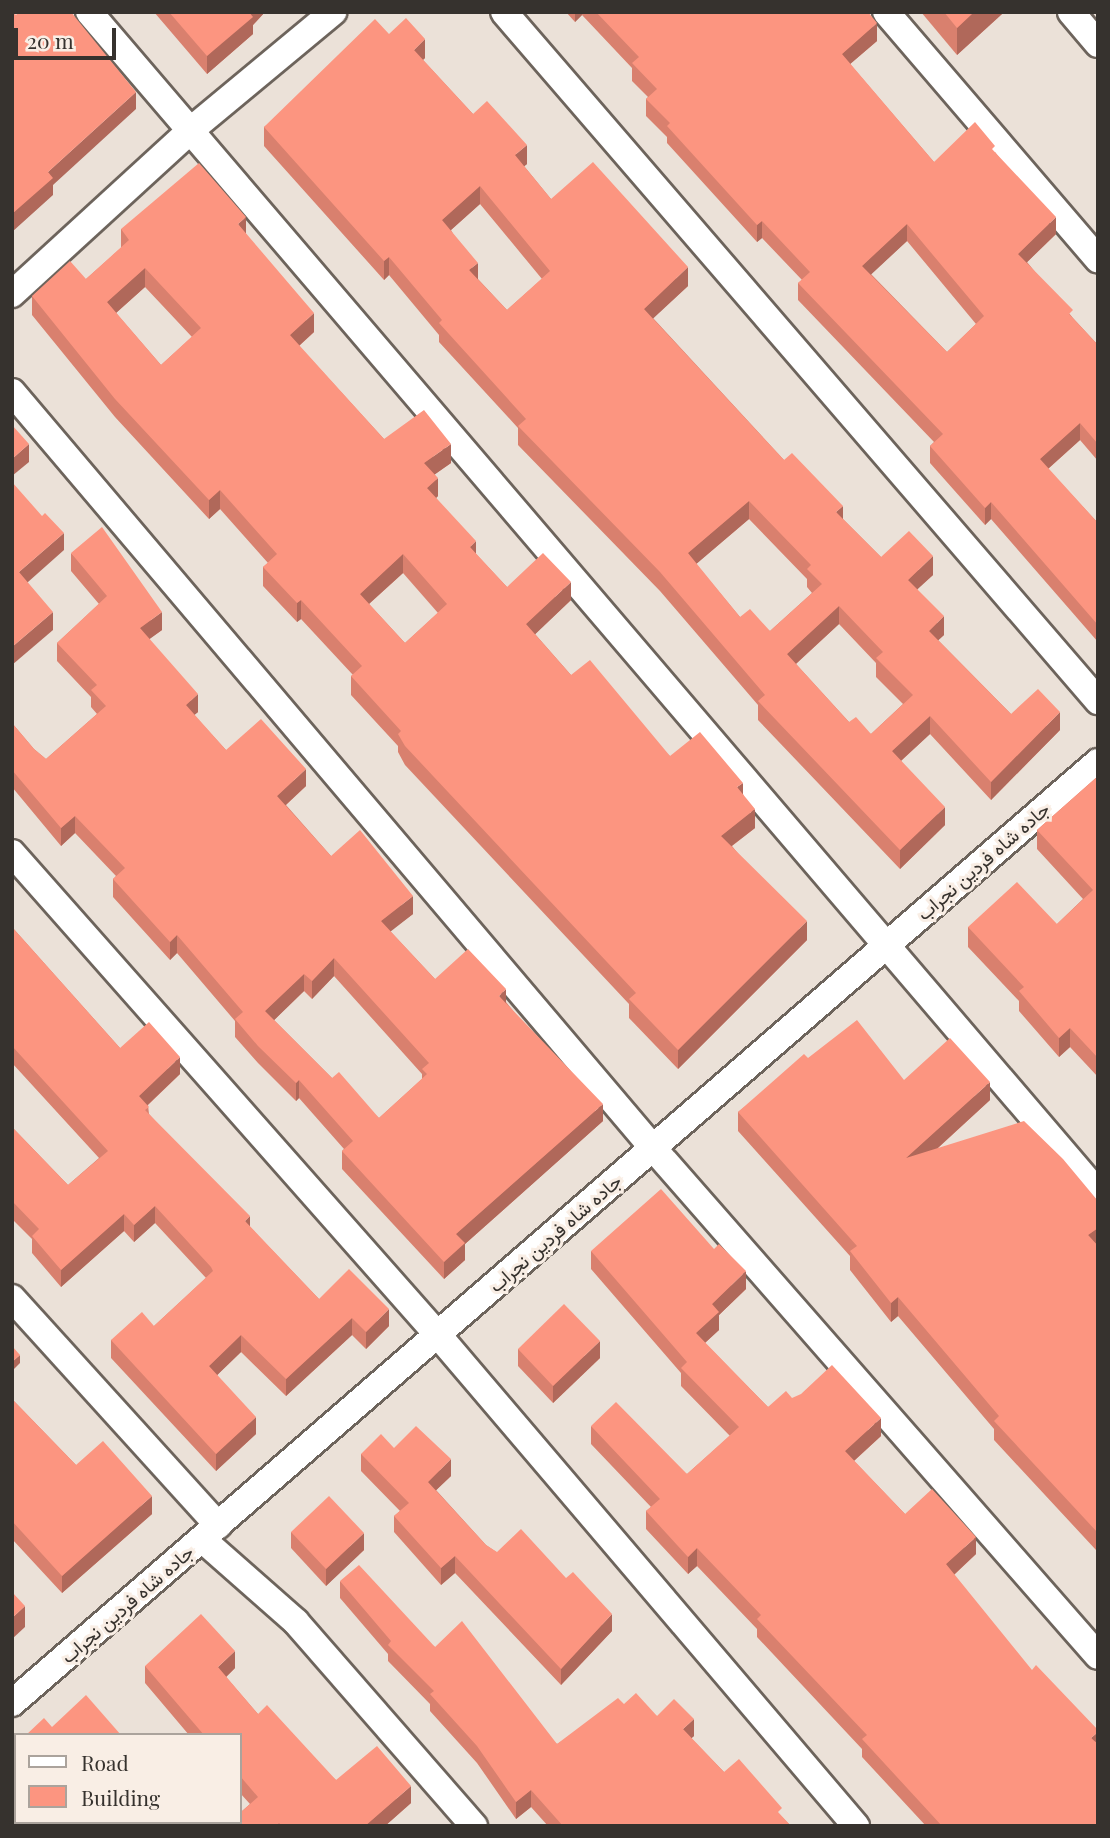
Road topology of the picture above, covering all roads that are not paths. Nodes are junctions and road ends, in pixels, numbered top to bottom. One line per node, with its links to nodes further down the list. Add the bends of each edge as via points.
1 (89, 12): 7 (street)
2 (333, 12): 7 (street)
3 (504, 12): 11 (street)
4 (886, 12): 8 (street)
5 (1071, 12): 6 (street)
6 (1098, 44)
7 (191, 130): 9 (street); 14 (street)
8 (1098, 259)
9 (12, 293)
10 (12, 392): 15 (street)
11 (1098, 701)
12 (1098, 762): 14 (street, جاده شاه فردین نجراب)
13 (12, 853): 18 (street)
14 (885, 946): 15 (street, جاده شاه فردین نجراب); 16 (street)
15 (653, 1148): 18 (street, جاده شاه فردین نجراب); 20 (street)
16 (1098, 1193)
17 (12, 1298): 19 (street)
18 (438, 1335): 19 (street, جاده شاه فردین نجراب); 23 (street)
19 (210, 1532): 21 (street, جاده شاه فردین نجراب); 22 (street, via 296,1622)
20 (1098, 1656)
21 (12, 1703)
22 (474, 1826)
23 (856, 1826)

